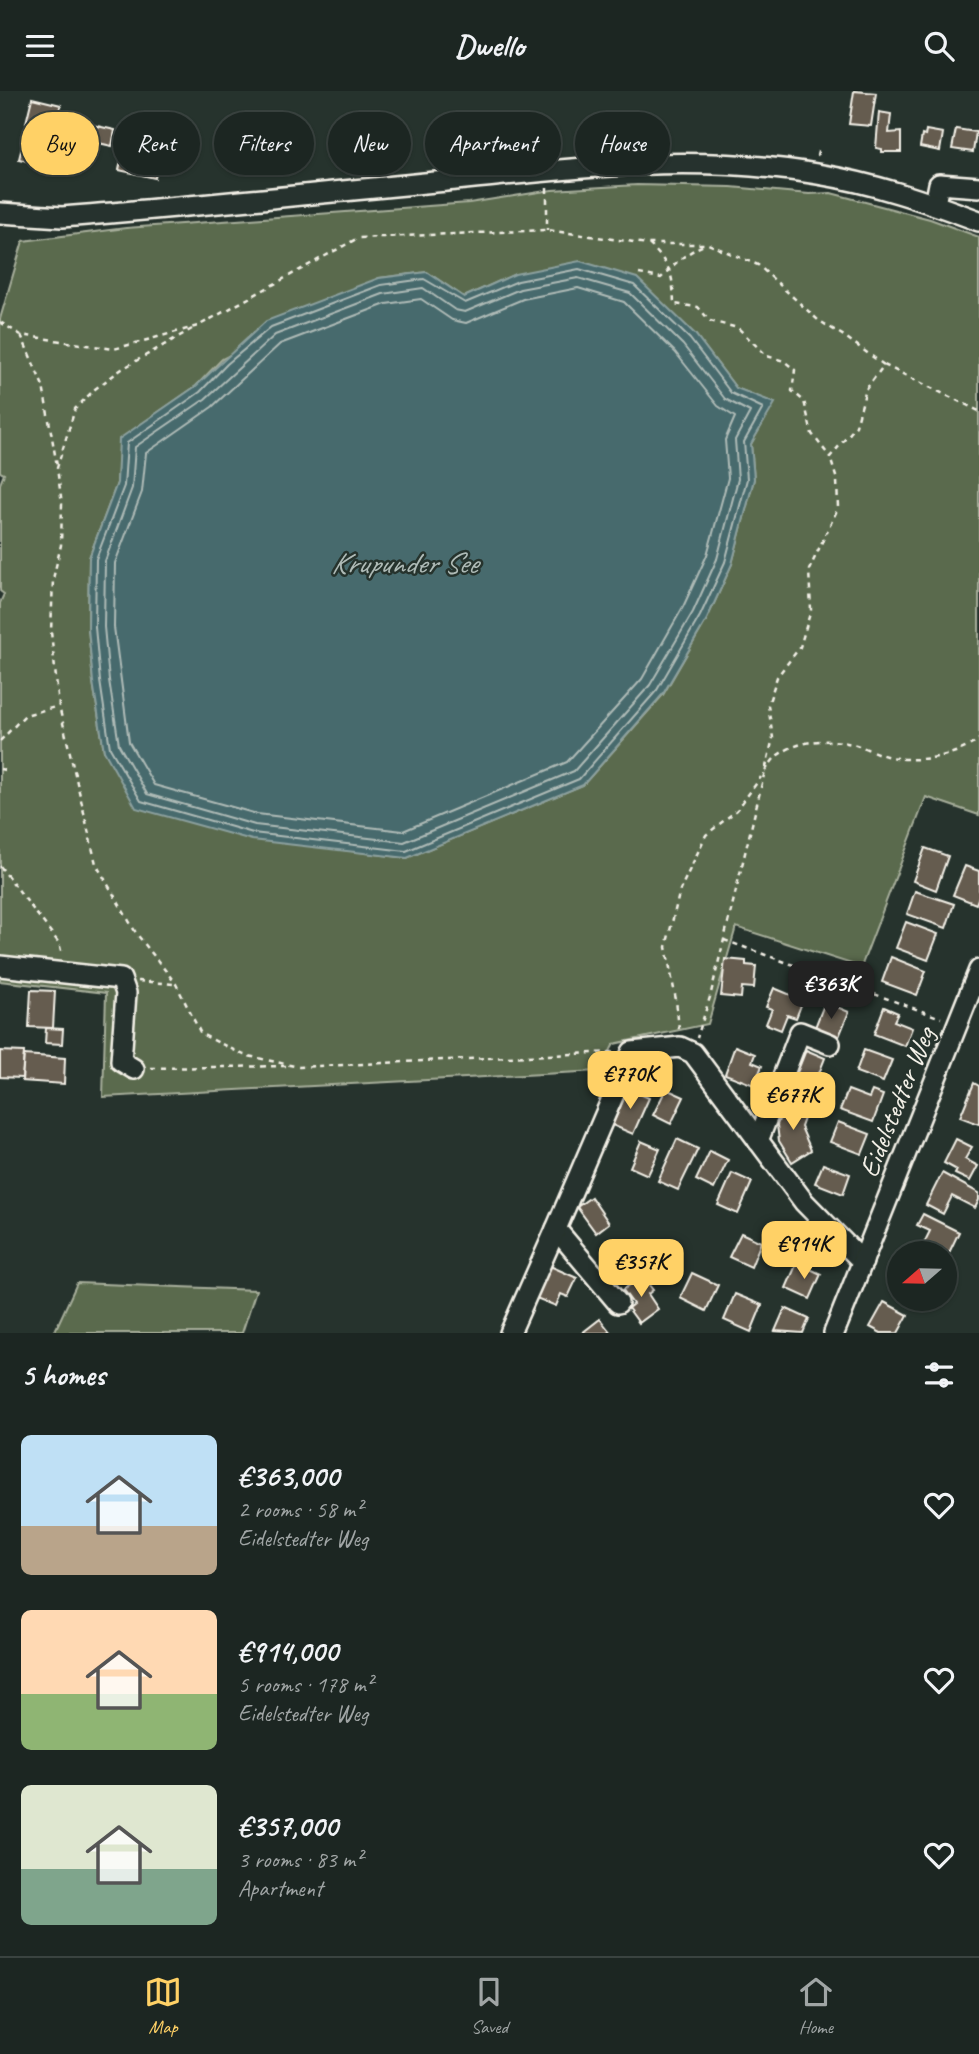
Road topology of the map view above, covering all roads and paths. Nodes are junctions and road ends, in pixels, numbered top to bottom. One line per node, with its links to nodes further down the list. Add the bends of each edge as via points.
1 (547, 187): 6 (path)
2 (979, 187): 3 (street, via 939,184)
3 (935, 204): 4 (street, via 815,173 648,165 62,217); 5 (street)
4 (0, 213)
5 (979, 221)
6 (547, 230): 7 (path); 12 (path, via 358,238)
7 (648, 244): 8 (path); 9 (path)
8 (708, 244): 9 (path); 14 (path, via 758,265 818,320)
9 (669, 269): 10 (path, via 661,278); 16 (path, via 674,304 698,307 710,321 738,328 768,356 795,370 792,391 804,401 811,434)
10 (639, 274)
11 (0, 322): 13 (path)
12 (198, 326): 13 (path, via 114,349); 17 (path, via 122,369 75,409)
13 (21, 335): 17 (path, via 43,386)
14 (884, 365): 15 (path); 16 (path, via 866,389 856,426)
15 (979, 411)
16 (830, 457): 21 (path, via 838,508 809,570 811,610 800,647 777,677 768,705 774,738)
17 (57, 468): 18 (path, via 61,545 51,632)
18 (59, 706): 20 (path, via 25,715); 28 (path, via 96,864 136,933)
19 (979, 739): 21 (path, via 938,757 897,759 825,739 777,755)
20 (0, 741)
21 (763, 774): 23 (path); 31 (path, via 737,810 706,835 680,890 666,947)
22 (0, 866): 26 (path, via 59,943)
23 (724, 940): 29 (path); 31 (path)
24 (0, 966): 26 (street)
25 (979, 970): 29 (street, Eidelstedter Weg)
26 (65, 972): 27 (street)
27 (121, 979): 28 (path); 34 (street, via 126,993 121,1061)
28 (176, 984): 33 (path, via 201,1034 244,1055)
29 (958, 1024): 37 (street, Eidelstedter Weg)
30 (830, 1044): 35 (street, via 800,1033)
31 (686, 1050): 32 (street); 35 (street)
32 (632, 1052): 33 (path); 36 (street)
33 (292, 1066): 34 (path)
34 (134, 1069)
35 (758, 1141): 37 (street, via 804,1202)
36 (556, 1229): 38 (street); 40 (street)
37 (863, 1262): 39 (street, Eidelstedter Weg)
38 (618, 1303)
39 (839, 1331)
40 (510, 1333)

